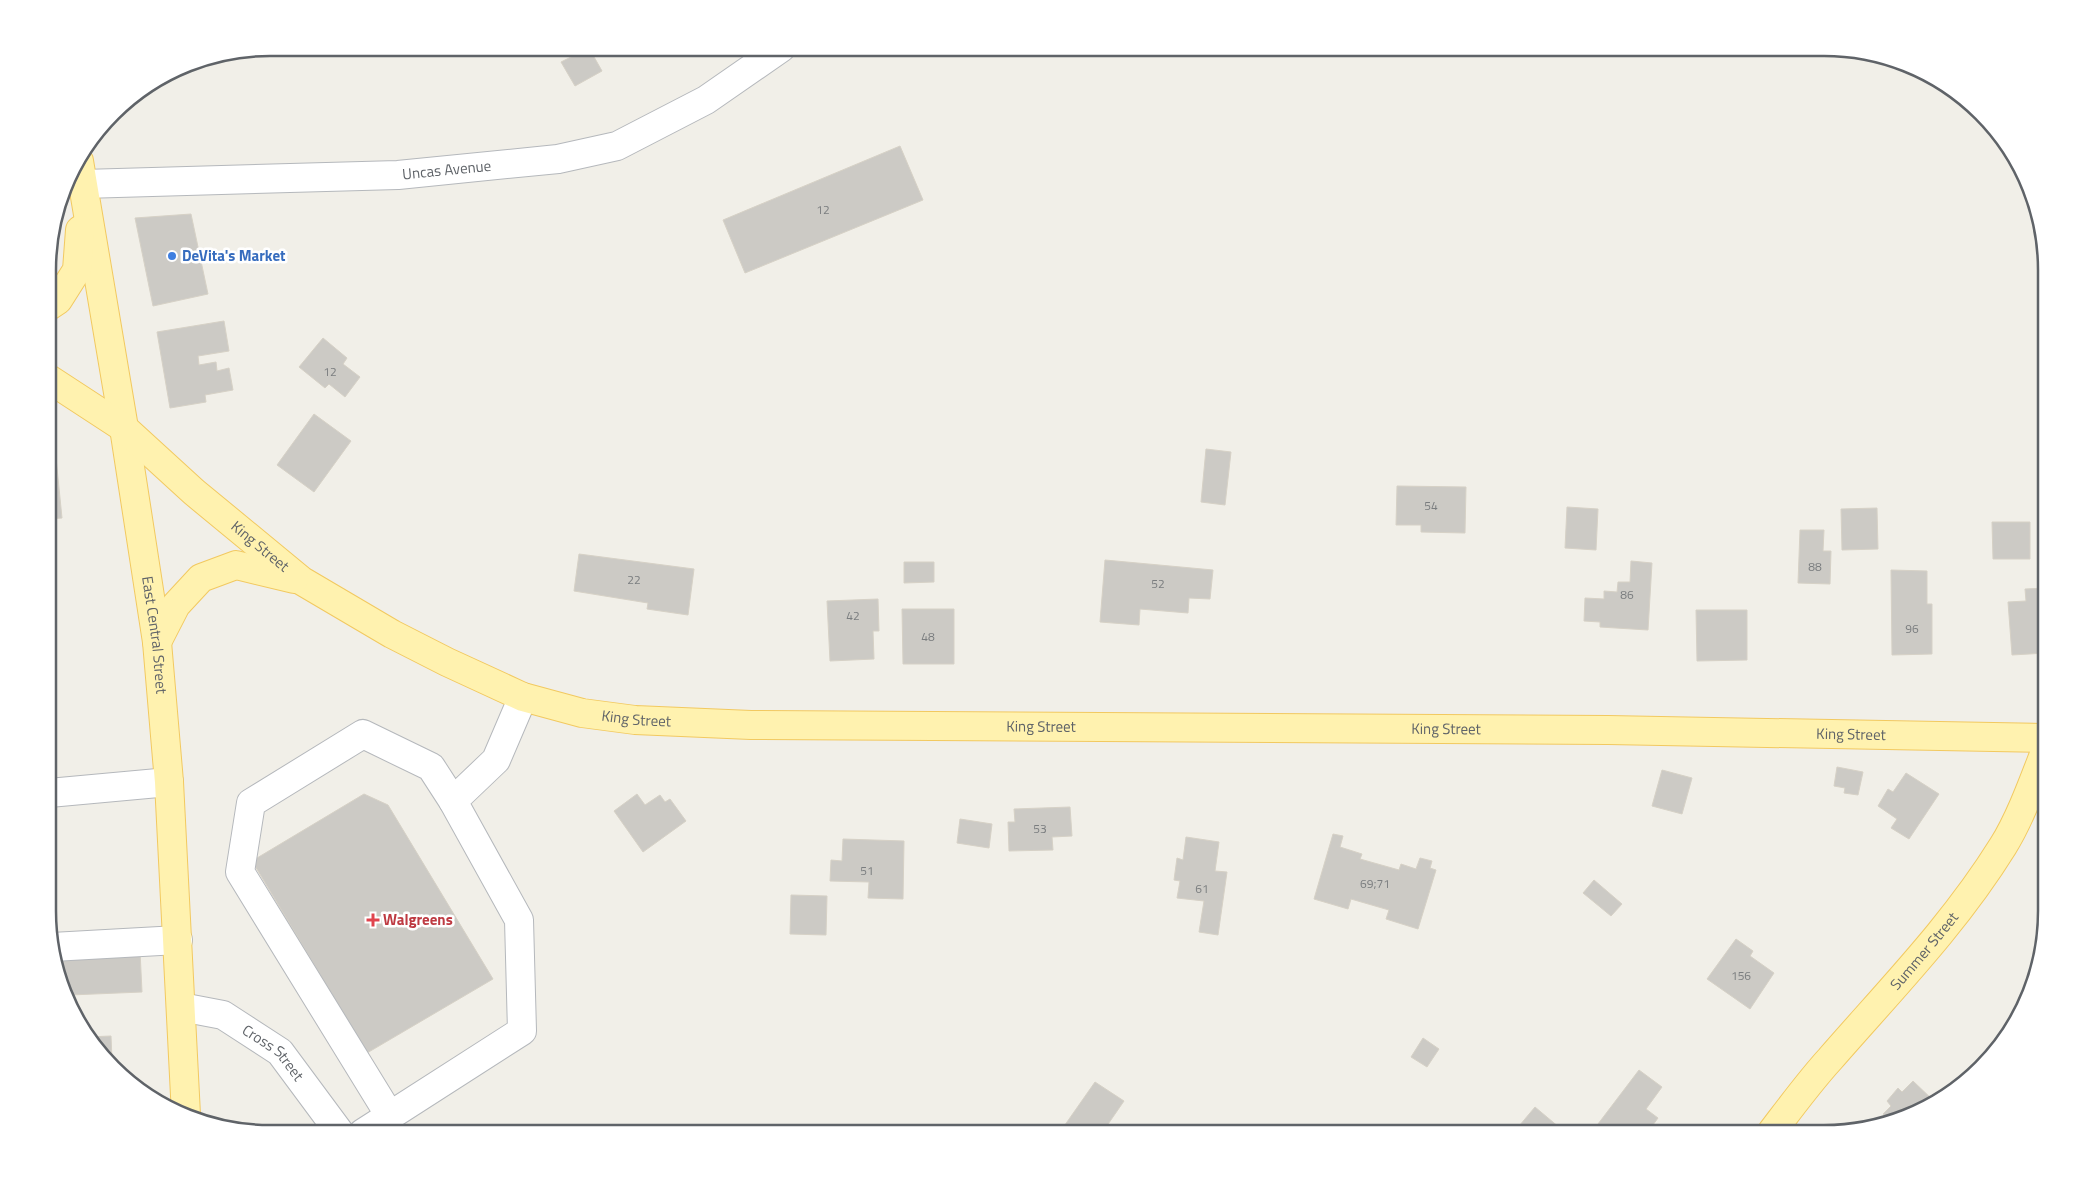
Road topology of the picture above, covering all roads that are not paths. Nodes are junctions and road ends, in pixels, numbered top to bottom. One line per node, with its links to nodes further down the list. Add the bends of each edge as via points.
1 (769, 56): 2 (street, Uncas Avenue, via 706,100 617,146 558,159 398,175)
2 (81, 172): 3 (main road, via 77,270); 5 (main road, East Central Street)
3 (56, 301)
4 (56, 384): 5 (main road, King Street)
5 (124, 428): 6 (main road, King Street, via 194,492); 7 (main road, East Central Street)
6 (302, 581): 7 (main road, via 236,565 202,578 176,605); 8 (main road, King Street, via 392,634)
7 (157, 642): 11 (main road, East Central Street)
8 (523, 697): 9 (main road, King Street, via 582,713 635,720 752,725 1608,730); 13 (street, via 496,760)
9 (2038, 738)
10 (2038, 770): 21 (main road, Summer Street, via 2004,845 1945,929 1828,1061)
11 (170, 782): 12 (street); 14 (main road, East Central Street)
12 (56, 792)
13 (453, 801): 18 (street, via 519,920 522,1031); 18 (street, via 431,767 363,734 251,804 240,872)
14 (178, 940): 15 (street); 16 (main road, East Central Street)
15 (59, 947)
16 (181, 1007): 17 (main road, East Central Street); 19 (street, Cross Street, via 223,1015 280,1052)
17 (186, 1107)
18 (390, 1116): 20 (street)
19 (333, 1125)
20 (376, 1125)
21 (1777, 1125)

